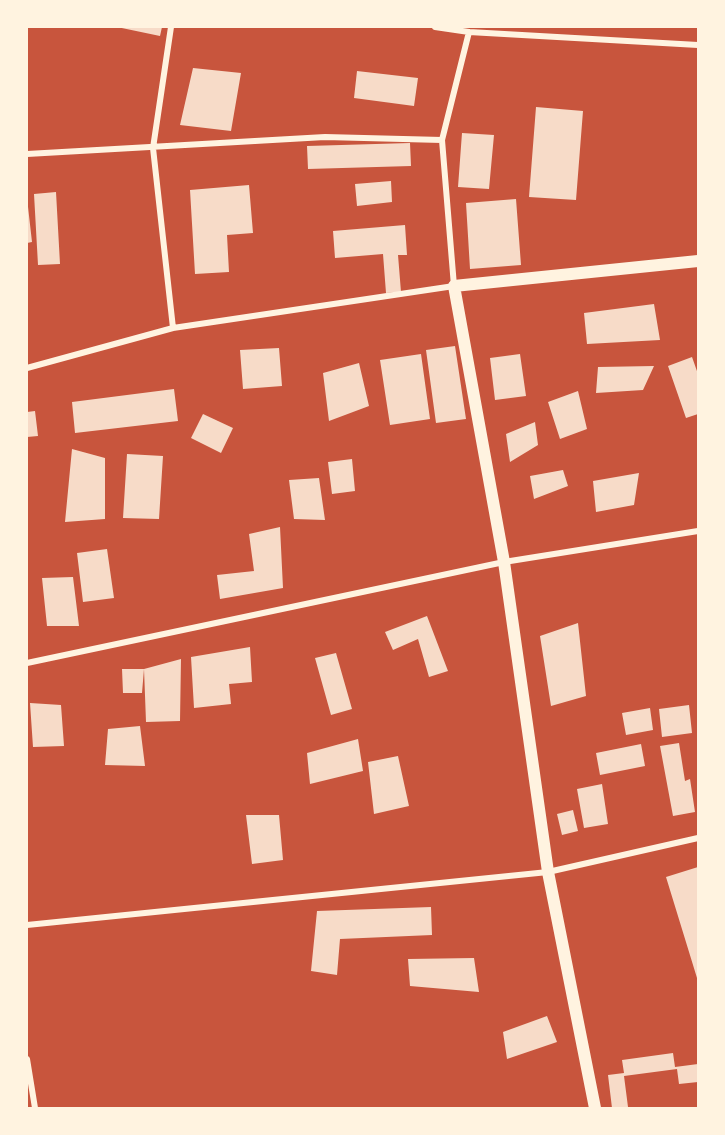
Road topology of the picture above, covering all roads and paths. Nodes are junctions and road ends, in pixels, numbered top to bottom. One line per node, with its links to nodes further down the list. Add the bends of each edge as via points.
1 (171, 27): 6 (street)
2 (435, 27): 3 (street)
3 (469, 32): 4 (street); 5 (street)
4 (698, 45)
5 (442, 140): 6 (street, via 325,136); 9 (street)
6 (153, 148): 7 (street); 10 (street)
7 (27, 154)
8 (698, 261): 9 (main road)
9 (454, 286): 10 (street); 13 (main road)
10 (173, 328): 11 (street)
11 (27, 368)
12 (698, 531): 13 (street)
13 (504, 562): 14 (street); 16 (main road)
14 (27, 663)
15 (698, 838): 16 (street)
16 (548, 872): 17 (street); 20 (main road)
17 (27, 925)
18 (27, 1059): 19 (street)
19 (35, 1108)
20 (596, 1108)

